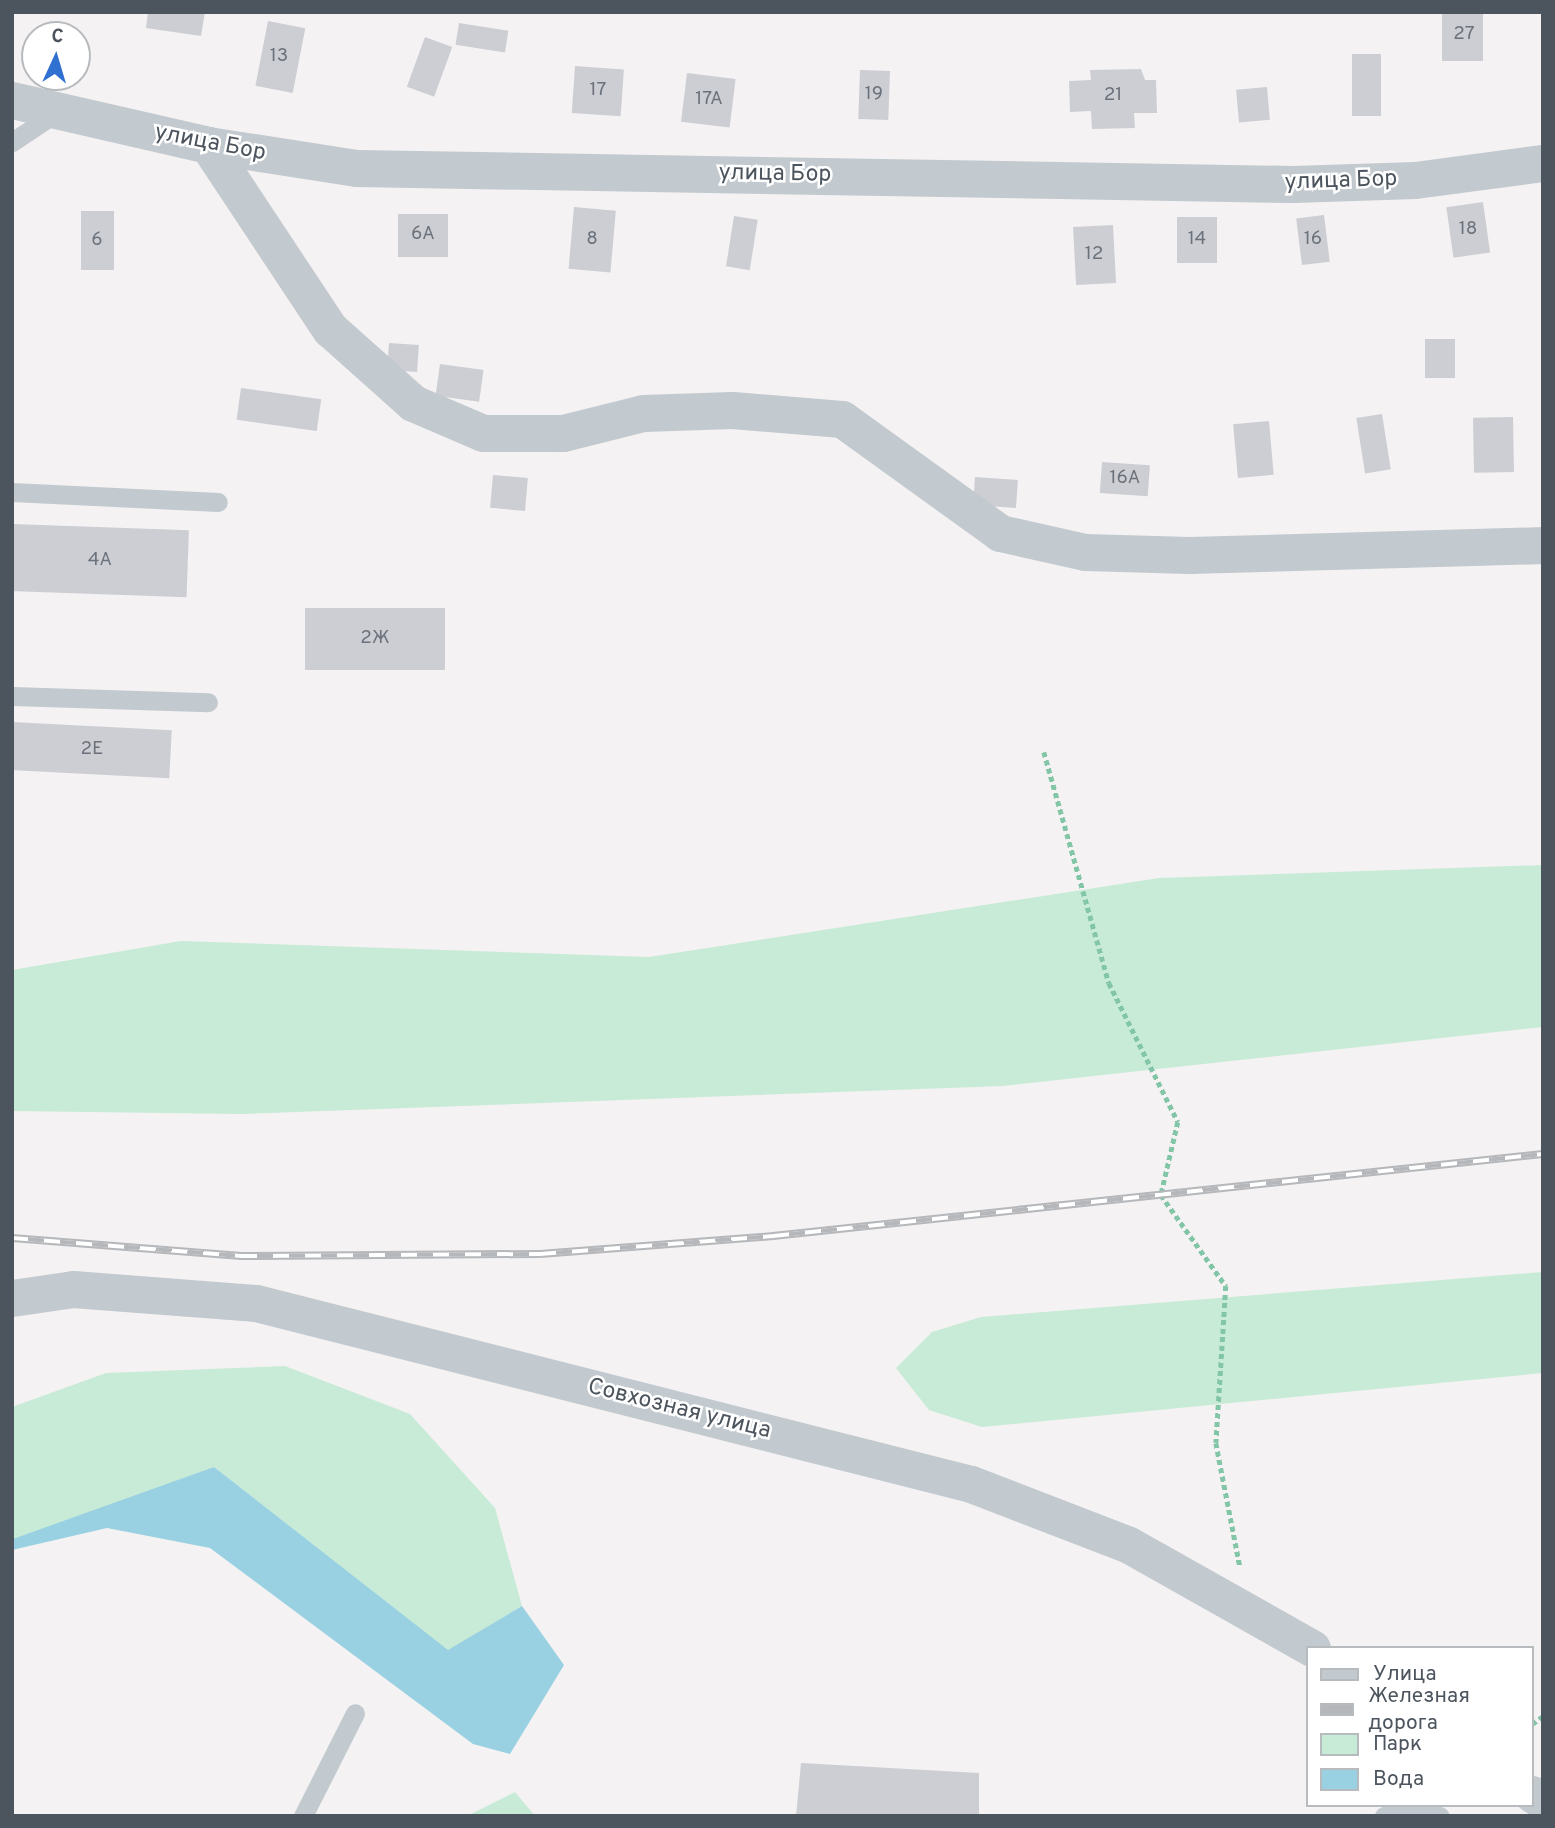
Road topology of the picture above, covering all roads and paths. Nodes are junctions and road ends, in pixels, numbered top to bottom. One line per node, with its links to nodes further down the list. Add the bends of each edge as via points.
1 (12, 100): 2 (street, улица Бор)
2 (57, 112): 3 (lane); 4 (street, улица Бор)
3 (12, 142)
4 (208, 145): 5 (street, улица Бор, via 355,168 1085,184 1415,180); 8 (street, via 330,329 414,402 483,433 563,433 643,412 732,410 842,419 1000,533 1085,552 1189,555)
5 (1543, 163)
6 (12, 492): 7 (lane)
7 (218, 502)
8 (1543, 545)
9 (12, 696): 10 (lane)
10 (208, 702)
11 (1044, 752): 13 (path, via 1110,983 1178,1122 1161,1195 1226,1286 1216,1443)
12 (12, 1298): 13 (street, Совхозная улица, via 73,1289 256,1303 971,1484 1129,1545)
13 (1248, 1608): 14 (street, Совхозная улица)
14 (1309, 1646)
15 (355, 1713): 16 (lane)
16 (303, 1816)
17 (1384, 1816): 18 (lane, via 1410,1807)
18 (1440, 1816)

